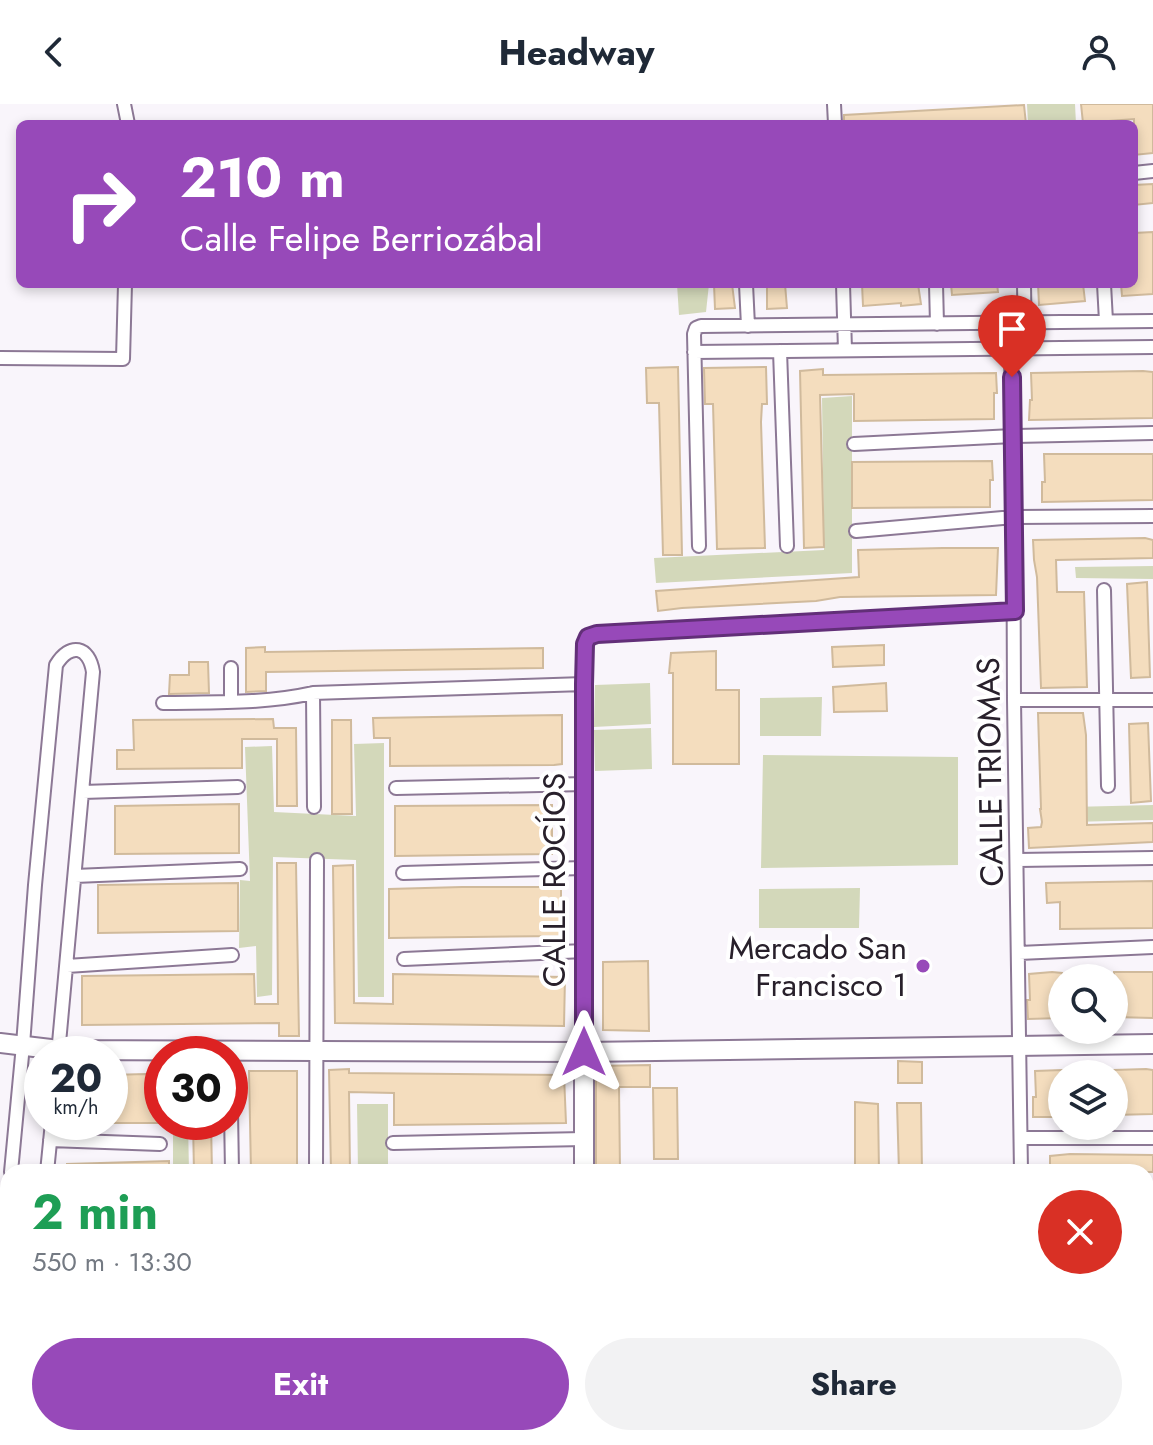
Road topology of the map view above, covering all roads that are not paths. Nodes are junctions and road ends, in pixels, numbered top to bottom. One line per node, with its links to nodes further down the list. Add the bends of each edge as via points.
1 (125, 288): 20 (street, via 123,359)
2 (746, 288): 13 (street)
3 (843, 288): 11 (street)
4 (936, 288): 12 (street)
5 (1024, 288): 9 (street)
6 (1104, 288): 7 (street)
7 (1106, 321): 8 (street); 9 (street)
8 (1153, 321)
9 (1024, 322): 10 (street); 16 (street)
10 (1010, 323): 12 (street); 15 (street, CALLE TRIOMAS)
11 (845, 324): 12 (street); 13 (street); 17 (street)
12 (937, 324)
13 (748, 326): 19 (street, via 696,328)
14 (1153, 347): 16 (street)
15 (1012, 348): 16 (street); 17 (street); 22 (street, CALLE TRIOMAS)
16 (1025, 348)
17 (845, 350): 18 (street)
18 (780, 351): 19 (street); 28 (street)
19 (694, 352): 27 (street)
20 (0, 358)
21 (1153, 433): 22 (street)
22 (1013, 436): 23 (street); 25 (street, CALLE TRIOMAS)
23 (854, 444)
24 (1153, 516): 25 (street)
25 (1014, 517): 26 (street); 30 (street, CALLE TRIOMAS)
26 (856, 531)
27 (699, 546)
28 (787, 546)
29 (1104, 590): 36 (street)
30 (1015, 611): 32 (street, CALLE ROCÍOS, via 597,634 585,644); 34 (street, CALLE TRIOMAS)
31 (231, 668): 37 (street)
32 (584, 684): 33 (street); 39 (street, CALLE ROCÍOS)
33 (313, 693): 37 (street); 44 (street)
34 (1014, 700): 36 (street); 47 (street, CALLE TRIOMAS)
35 (1153, 700): 36 (street)
36 (1107, 701): 40 (street)
37 (231, 702): 38 (street)
38 (163, 703)
39 (585, 784): 42 (street); 48 (street, CALLE ROCÍOS)
40 (1108, 786)
41 (238, 787): 43 (street)
42 (396, 788)
43 (83, 792): 51 (street); 61 (street, via 93,672 89,658 75,650 56,665)
44 (314, 807)
45 (1153, 858): 47 (street)
46 (317, 860): 64 (street)
47 (1018, 860): 54 (street, CALLE TRIOMAS)
48 (584, 868): 50 (street); 53 (street, CALLE ROCÍOS)
49 (240, 869): 51 (street)
50 (403, 873)
51 (75, 876): 57 (street)
52 (1153, 947): 54 (street)
53 (584, 951): 56 (street); 65 (street, CALLE ROCÍOS)
54 (1019, 953): 62 (street, CALLE TRIOMAS)
55 (232, 955): 57 (street)
56 (404, 959)
57 (67, 966): 58 (street)
58 (60, 1036)
59 (0, 1043): 61 (street)
60 (1153, 1044): 62 (street)
61 (23, 1045): 73 (street)
62 (1020, 1046): 65 (street); 66 (street, CALLE TRIOMAS)
63 (248, 1050): 64 (street)
64 (315, 1051): 65 (street); 76 (street)
65 (584, 1052): 68 (street, CALLE ROCÍOS)
66 (1021, 1138): 67 (street); 78 (street, CALLE TRIOMAS)
67 (1153, 1138)
68 (584, 1139): 71 (street); 77 (street, CALLE ROCÍOS)
69 (50, 1140): 72 (street); 74 (street)
70 (231, 1140): 75 (street)
71 (393, 1143)
72 (160, 1144)
73 (12, 1164)
74 (48, 1164)
75 (232, 1164)
76 (316, 1164)
77 (584, 1164)
78 (1021, 1164)

